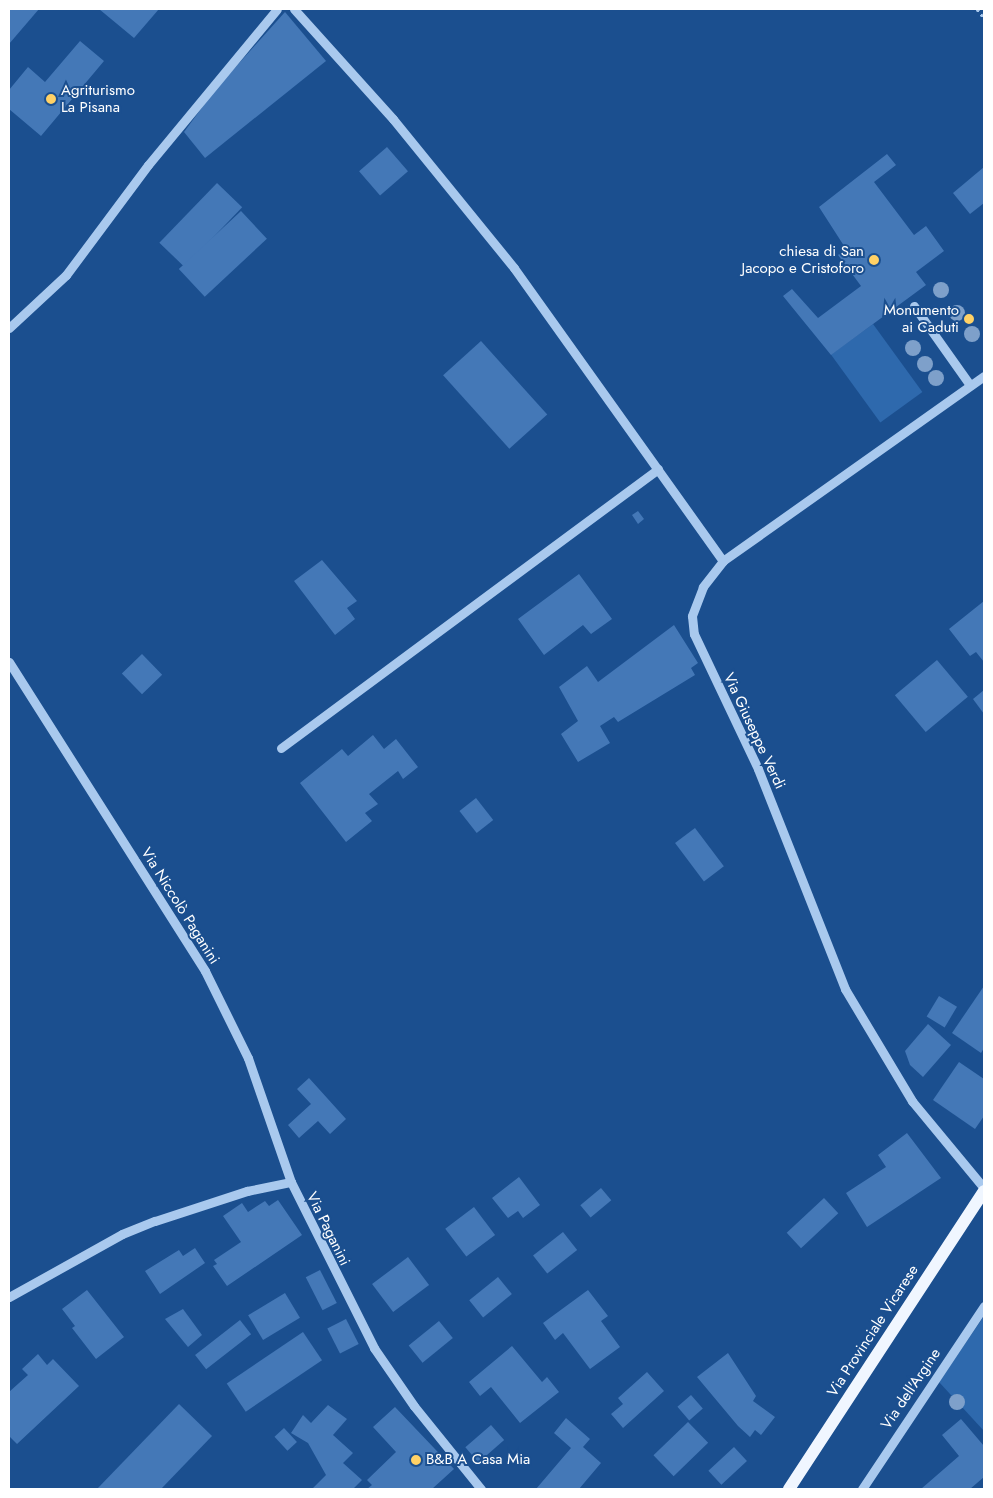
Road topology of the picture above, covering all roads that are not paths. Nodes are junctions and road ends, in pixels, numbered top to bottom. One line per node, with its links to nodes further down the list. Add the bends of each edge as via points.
1 (276, 9): 4 (street, via 148,165 66,275)
2 (294, 9): 7 (street, via 392,119 514,268)
3 (914, 306): 6 (street)
4 (9, 328)
5 (984, 376): 6 (street, Via Giuseppe Verdi)
6 (970, 385): 8 (street, Via Giuseppe Verdi, via 867,462)
7 (658, 468): 8 (street); 10 (street)
8 (723, 561): 12 (street, Via Giuseppe Verdi, via 699,594 692,616 694,634 758,770 845,989 912,1101)
9 (9, 662): 11 (street, Via Niccolò Paganini, via 205,971 248,1058)
10 (281, 748)
11 (291, 1182): 13 (street, Via Paganini, via 247,1191 122,1234); 15 (street, Via Paganini, via 374,1348 414,1406)
12 (984, 1189): 16 (main road, Via Provinciale Vicarese)
13 (9, 1297)
14 (984, 1306): 17 (street, Via dell'Argine)
15 (482, 1489)
16 (789, 1489)
17 (862, 1489)

